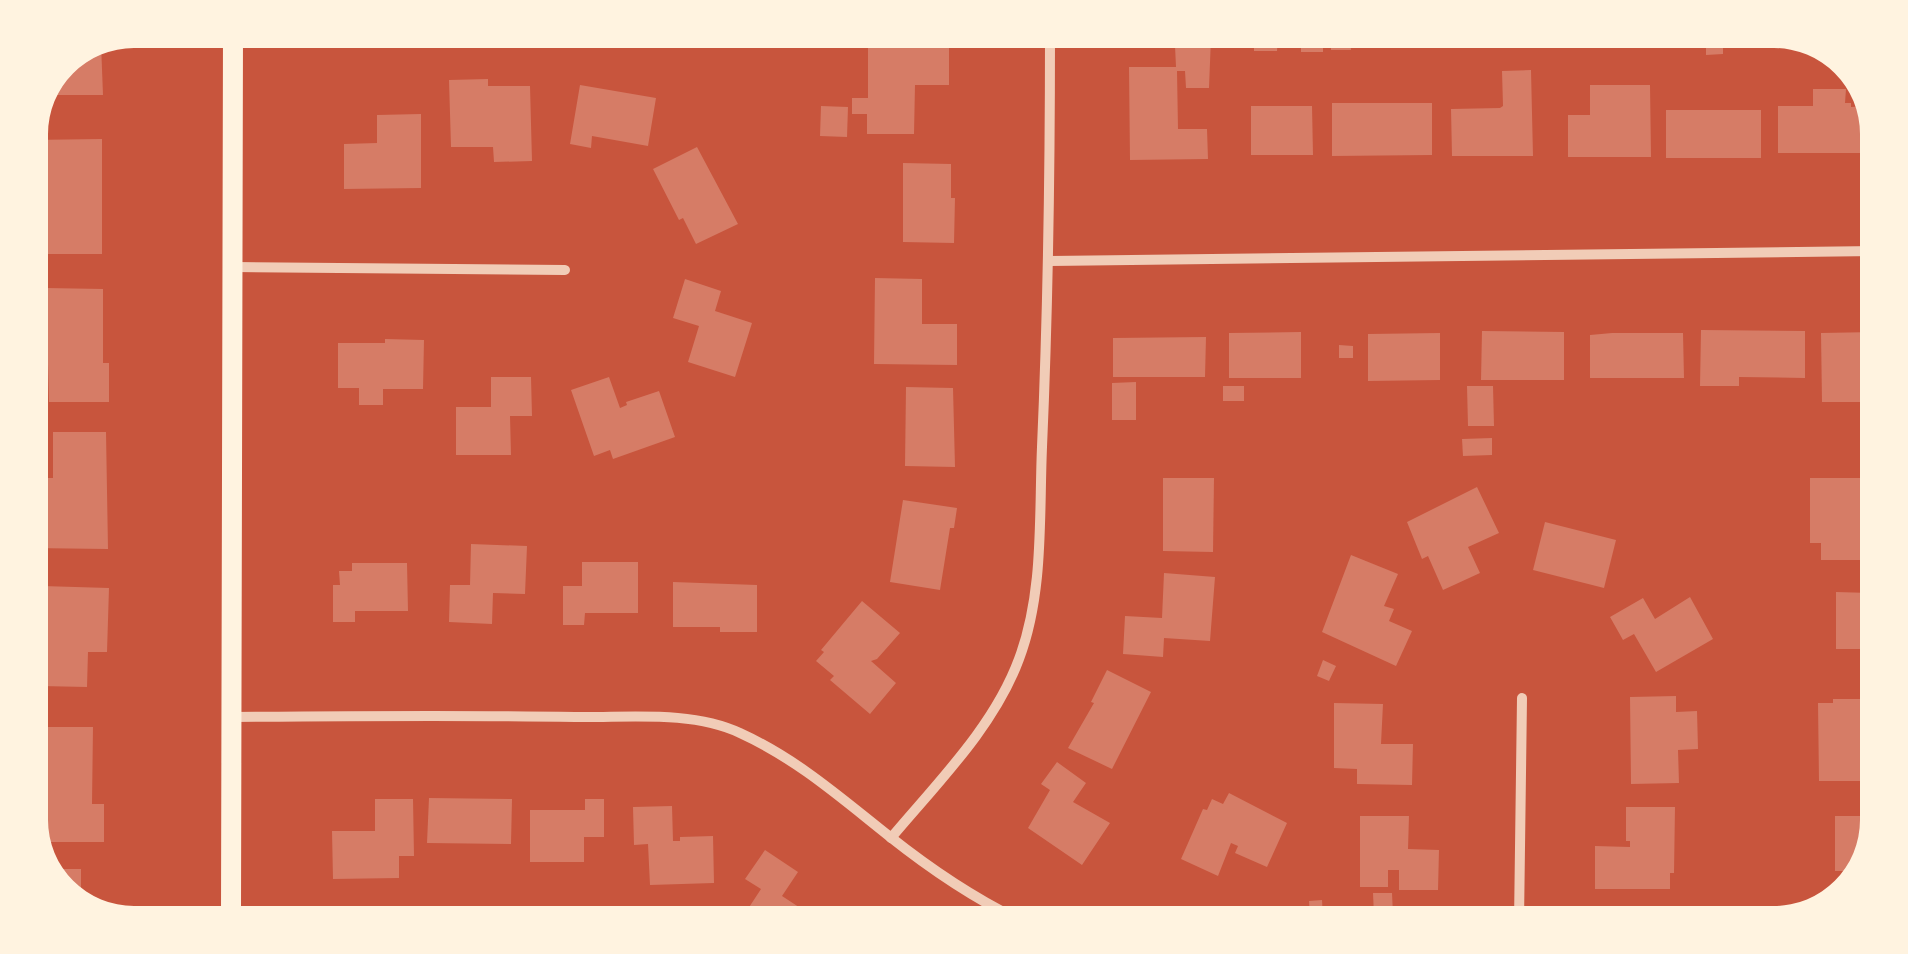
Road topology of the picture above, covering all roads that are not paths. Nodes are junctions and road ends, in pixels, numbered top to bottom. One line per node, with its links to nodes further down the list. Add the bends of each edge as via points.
1 (234, 48): 5 (main road)
2 (1050, 48): 4 (street)
3 (1860, 251): 4 (street)
4 (1050, 261): 9 (street, via 1038,561 1020,658 970,744)
5 (234, 268): 6 (street); 8 (main road)
6 (565, 270)
7 (1522, 698): 12 (street)
8 (232, 717): 9 (street, via 556,716 715,724 783,754); 10 (main road)
9 (892, 838): 11 (street)
10 (230, 906)
11 (990, 906)
12 (1519, 906)

